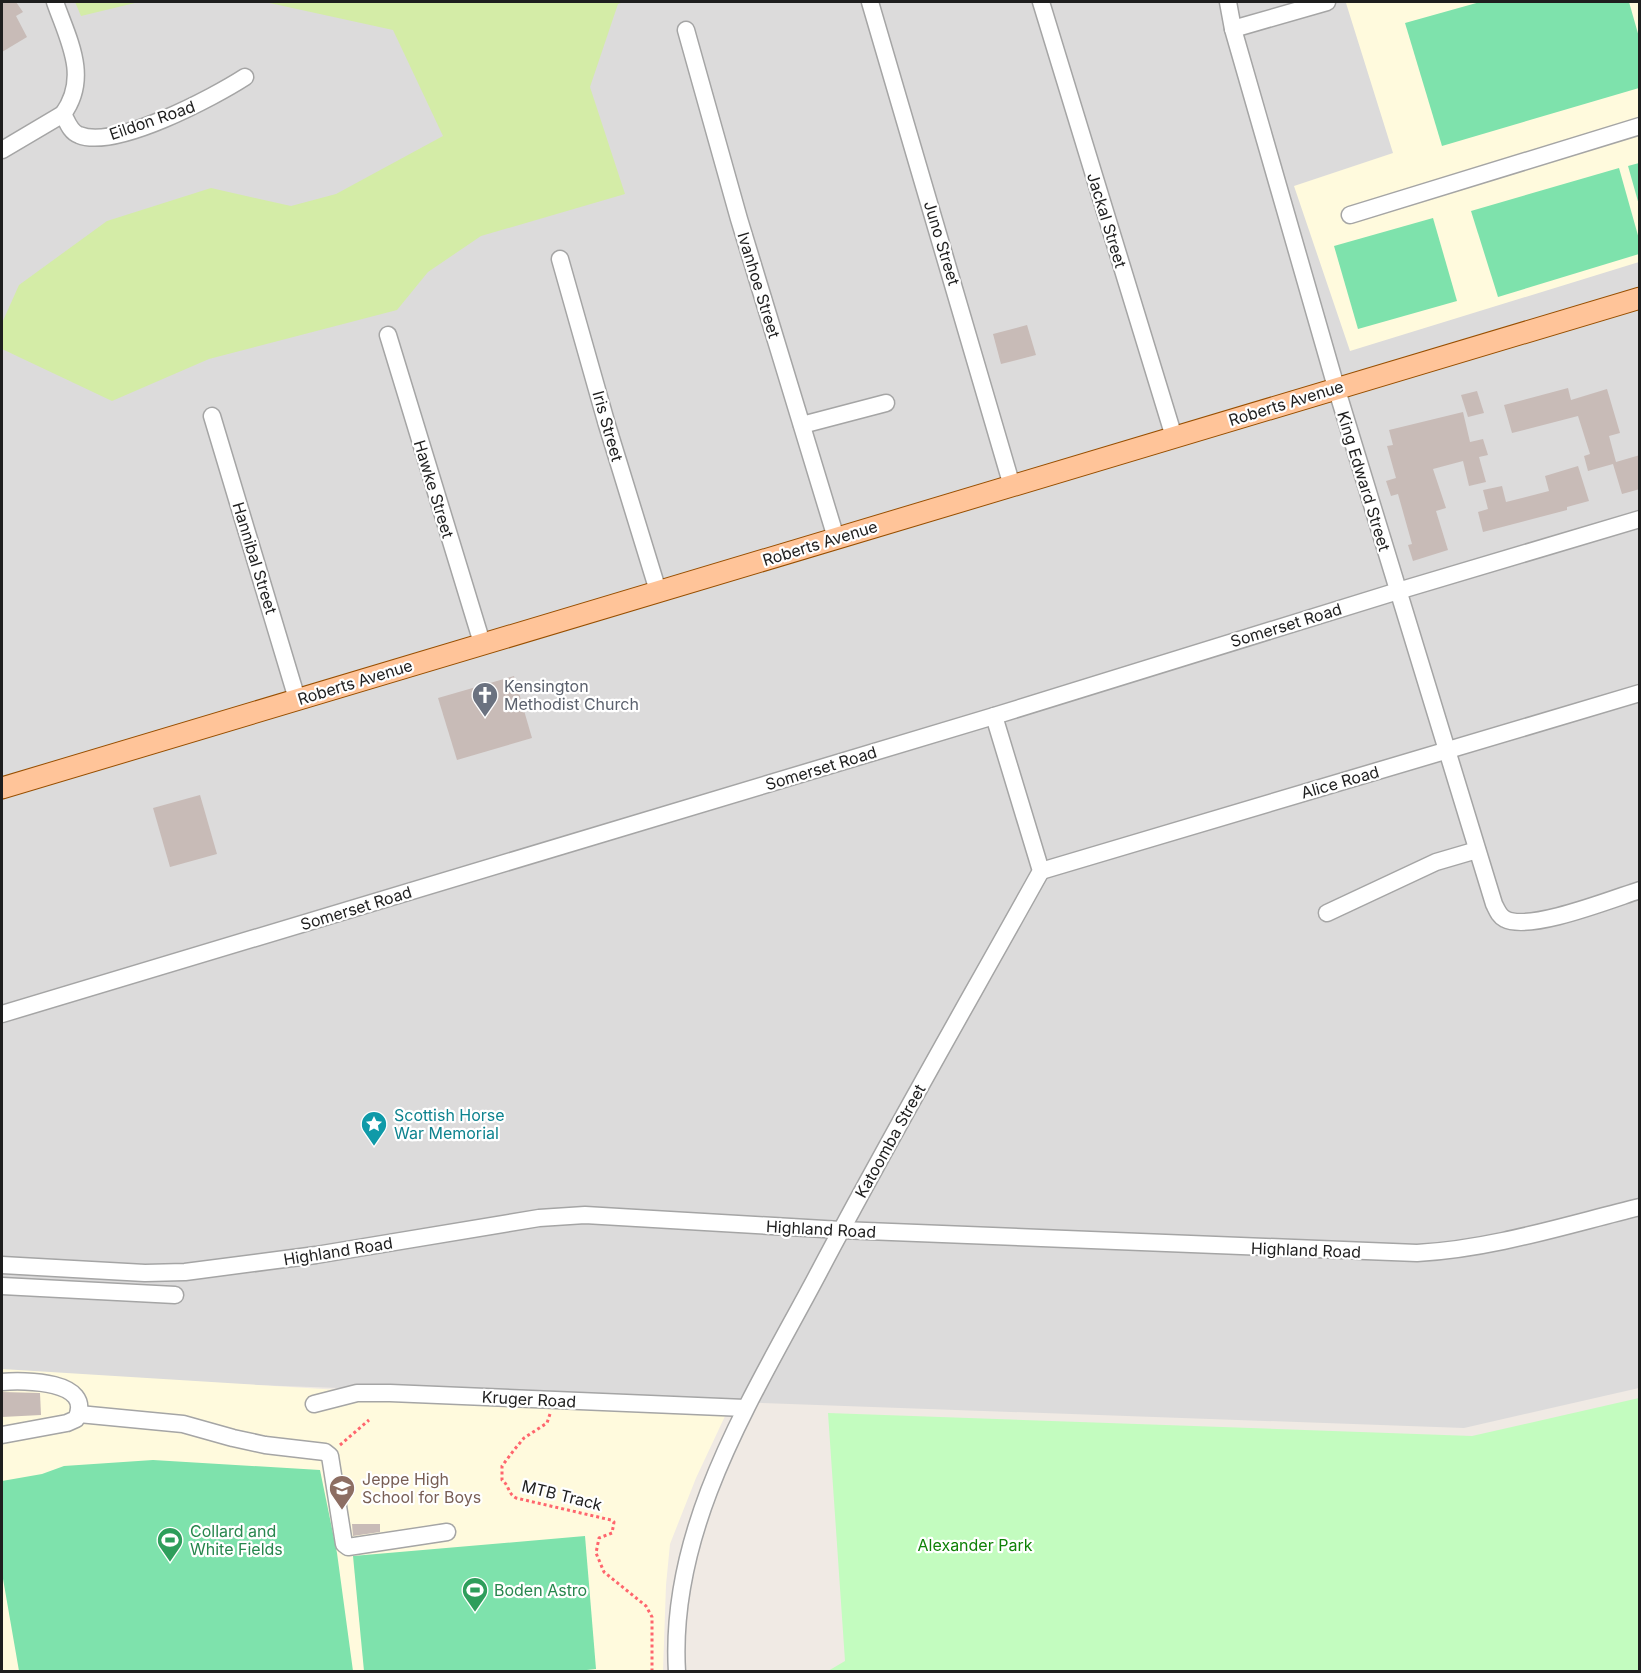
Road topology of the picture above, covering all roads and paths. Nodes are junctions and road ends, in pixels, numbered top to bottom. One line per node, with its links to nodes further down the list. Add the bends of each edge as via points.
1 (55, 2): 9 (street, via 77,76 76,91)
2 (870, 2): 21 (street, Juno Street)
3 (1041, 2): 20 (street, Jackal Street)
4 (1228, 2): 6 (street, King Edward Street)
5 (1327, 2): 6 (street)
6 (1233, 29): 16 (street, King Edward Street)
7 (686, 30): 19 (street, Ivanhoe Street)
8 (245, 77): 9 (street, Eildon Road, via 177,113 105,137 76,134)
9 (63, 114): 11 (street)
10 (1640, 126): 12 (street)
11 (2, 150)
12 (1350, 215)
13 (560, 259): 24 (street, Iris Street)
14 (1640, 298): 16 (main road, Roberts Avenue)
15 (388, 335): 26 (street, Hawke Street)
16 (1336, 387): 20 (main road, Roberts Avenue); 25 (street, King Edward Street)
17 (886, 403): 19 (street)
18 (212, 416): 28 (street, Hannibal Street)
19 (802, 425): 23 (street, Ivanhoe Street)
20 (1174, 437): 21 (main road, Roberts Avenue)
21 (1012, 486): 23 (main road, Roberts Avenue)
22 (1640, 519): 25 (street, Somerset Road)
23 (836, 538): 24 (main road, Roberts Avenue)
24 (658, 591): 26 (main road, Roberts Avenue)
25 (1398, 591): 29 (street, Somerset Road); 30 (street, King Edward Street)
26 (482, 643): 28 (main road, Roberts Avenue)
27 (1640, 693): 30 (street, Alice Road)
28 (297, 699): 31 (main road, Roberts Avenue)
29 (994, 716): 33 (street); 36 (street, Somerset Road)
30 (1446, 752): 32 (street, King Edward Street); 33 (street, Alice Road)
31 (2, 788)
32 (1477, 850): 34 (street, King Edward Street, via 1494,904 1506,920 1538,922); 35 (street, via 1436,862)
33 (1041, 871): 38 (street, Katoomba Street)
34 (1640, 890)
35 (1327, 913)
36 (2, 1014)
37 (1640, 1207): 38 (street, Highland Road, via 1485,1245 1417,1253)
38 (841, 1230): 39 (street, Highland Road, via 561,1216 213,1270 153,1274); 45 (street, Katoomba Street)
39 (2, 1265)
40 (2, 1286): 41 (street)
41 (175, 1295)
42 (2, 1382): 46 (street, via 62,1387 78,1399)
43 (552, 1400): 44 (street, Kruger Road, via 365,1393); 45 (street, Kruger Road); 51 (path, MTB Track, via 547,1423 514,1450 502,1466 502,1480 516,1498 614,1522 612,1533 599,1538 596,1557 604,1572 646,1605 652,1617)
44 (314, 1404)
45 (745, 1408): 52 (street, Katoomba Street, via 697,1522 687,1557 677,1625)
46 (79, 1414): 48 (street, via 67,1423); 49 (street, via 183,1424 265,1445)
47 (369, 1420): 49 (path, via 339,1447)
48 (2, 1435)
49 (325, 1452): 50 (street, via 330,1456 344,1544 348,1547)
50 (447, 1532)
51 (652, 1671)
52 (677, 1671)

